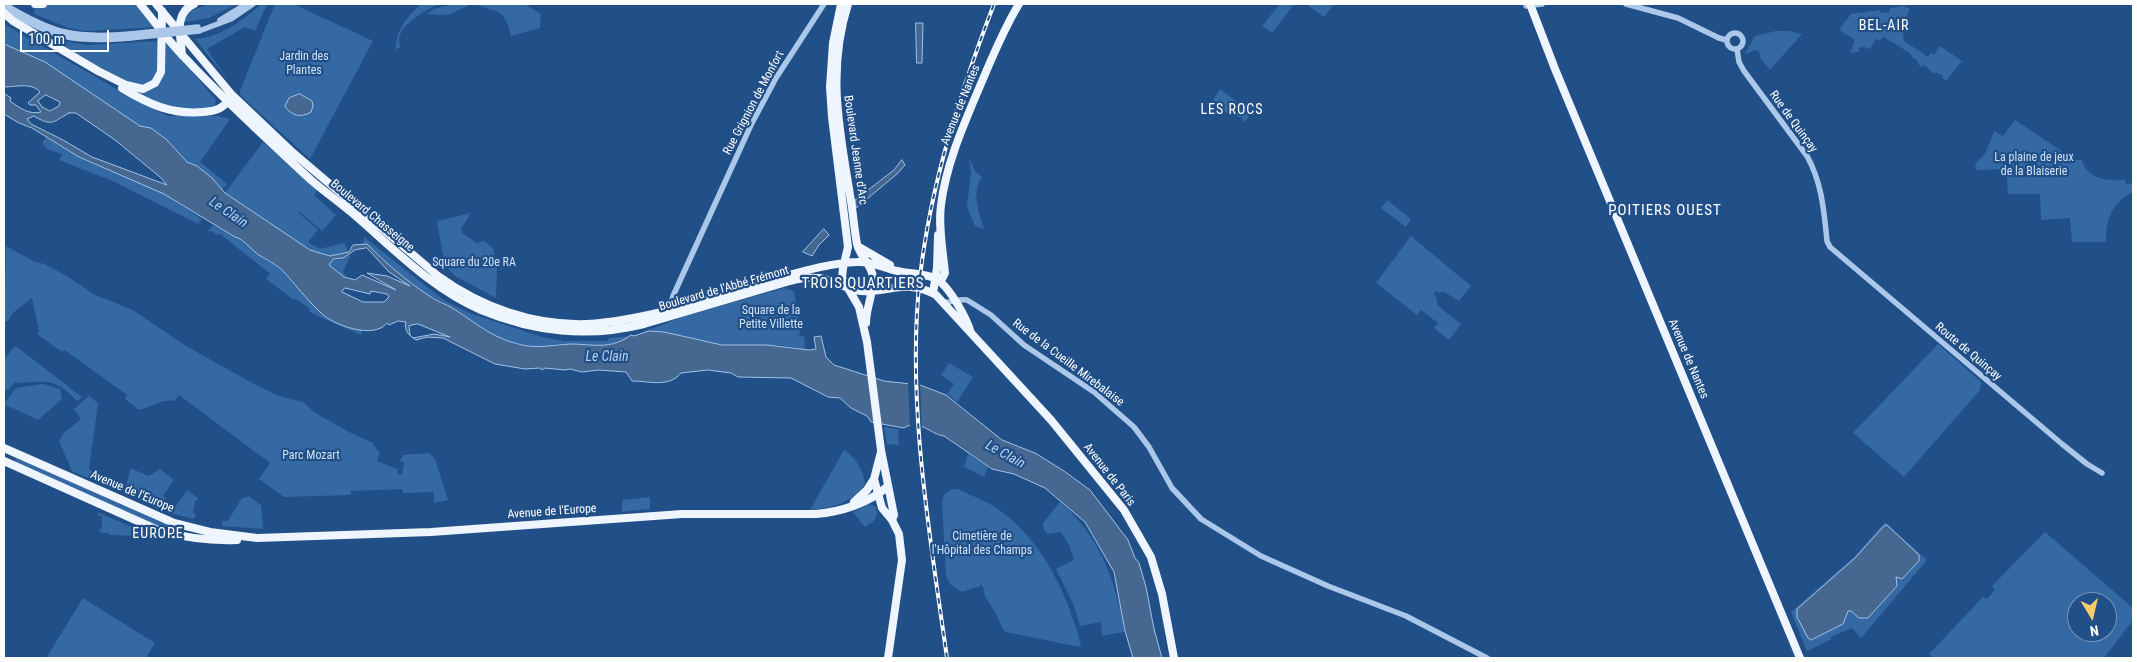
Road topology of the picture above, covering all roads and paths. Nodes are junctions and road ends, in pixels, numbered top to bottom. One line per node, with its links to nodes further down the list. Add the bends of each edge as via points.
1 (4, 4): 21 (street, via 73,35)
2 (35, 4): 3 (main road)
3 (44, 4)
4 (140, 4): 19 (main road)
5 (156, 4): 16 (main road)
6 (194, 4): 20 (main road, via 181,15)
7 (246, 4): 18 (street)
8 (253, 4): 18 (street, via 230,20)
9 (824, 4): 42 (street, Rue Grignion de Monfort, via 776,78 747,134 673,296)
10 (1018, 4): 27 (main road, Avenue de Nantes, via 996,47 959,136 945,184)
11 (1542, 4): 14 (street)
12 (1626, 4): 22 (street, via 1678,18)
13 (842, 5): 29 (main road, Boulevard Jeanne d’Arc, via 836,102); 31 (main road, Boulevard Jeanne d’Arc, via 833,43 830,87 848,243)
14 (1528, 5): 60 (main road, Avenue de Nantes)
15 (4, 9): 21 (street, via 65,38 88,41)
16 (162, 11): 19 (main road); 20 (main road)
17 (4, 13): 25 (main road)
18 (199, 29): 21 (street, bridge)
19 (161, 30): 24 (main road); 25 (main road, via 160,72 152,86 133,88)
20 (181, 35): 24 (main road); 26 (main road)
21 (130, 36)
22 (1726, 40): 23 (street, via 1729,47); 23 (street, via 1733,33 1741,35 1742,44)
23 (1737, 49): 28 (street, Rue de Quinçay, via 1744,71 1814,168 1821,189)
24 (182, 56): 26 (main road)
25 (98, 72): 26 (main road, via 138,97 169,111 216,111)
26 (230, 99): 43 (main road, Boulevard Chasseigne, via 438,276 463,292 498,308 543,322 589,324); 44 (main road, Boulevard Chasseigne, via 318,186 430,279 464,301 542,329 583,332)
27 (940, 221): 30 (main road, Avenue de Nantes); 35 (main road, Avenue de Nantes, via 945,273)
28 (1827, 241): 50 (street, Route de Quinçay, via 1941,342 2062,444)
29 (857, 246): 32 (main road, Boulevard Jeanne d’Arc); 33 (main road)
30 (936, 260): 34 (main road); 35 (main road, Avenue de Nantes)
31 (844, 263): 32 (main road); 37 (main road, via 842,278); 42 (main road, Boulevard de l'Abbé Frémont, via 805,271)
32 (868, 263): 33 (main road); 38 (main road, via 873,278)
33 (903, 273): 34 (main road)
34 (924, 275): 35 (main road)
35 (936, 281): 36 (main road, Avenue de Paris); 39 (main road); 41 (main road, Avenue de Paris)
36 (917, 287): 38 (main road, Avenue de Paris); 39 (main road, Avenue de Paris)
37 (847, 288): 38 (main road); 42 (main road, Boulevard de l'Abbé Frémont, via 827,280 803,278); 46 (main road, via 859,307)
38 (871, 290): 46 (main road, via 866,314)
39 (932, 293): 40 (main road, Avenue de Paris)
40 (942, 302): 41 (street); 45 (main road, Avenue de Paris)
41 (955, 302): 45 (main road, Avenue de Paris); 59 (street, Rue de la Cueille Mirebalaise, via 966,299 986,312 1024,345 1094,392 1134,427 1172,488 1201,519 1266,559 1406,616)
42 (673, 311): 43 (main road, Boulevard de l'Abbé Frémont); 44 (main road, Boulevard de l'Abbé Frémont, via 666,318)
43 (634, 317)
44 (636, 326)
45 (972, 335): 58 (main road, Avenue de Paris, via 1060,431 1124,510 1151,557 1162,594)
46 (867, 342): 48 (main road)
47 (4, 448): 56 (main road, Avenue de l'Europe, via 162,519 204,531)
48 (881, 450): 51 (main road); 52 (main road)
49 (4, 461): 56 (main road, Avenue de l'Europe, via 169,533 209,541)
50 (2102, 473)
51 (874, 479): 53 (main road); 54 (main road, Avenue de l'Europe, via 867,490)
52 (888, 486): 53 (main road, Avenue de l'Europe); 55 (main road, via 894,514)
53 (877, 495): 54 (main road, Avenue de l'Europe); 55 (main road, via 884,512)
54 (847, 507): 56 (main road, Avenue de l'Europe, via 816,514 682,514 431,532)
55 (892, 520): 57 (main road, via 901,542 902,560)
56 (257, 538)
57 (888, 658)
58 (1174, 658)
59 (1487, 658)
60 (1800, 658)

